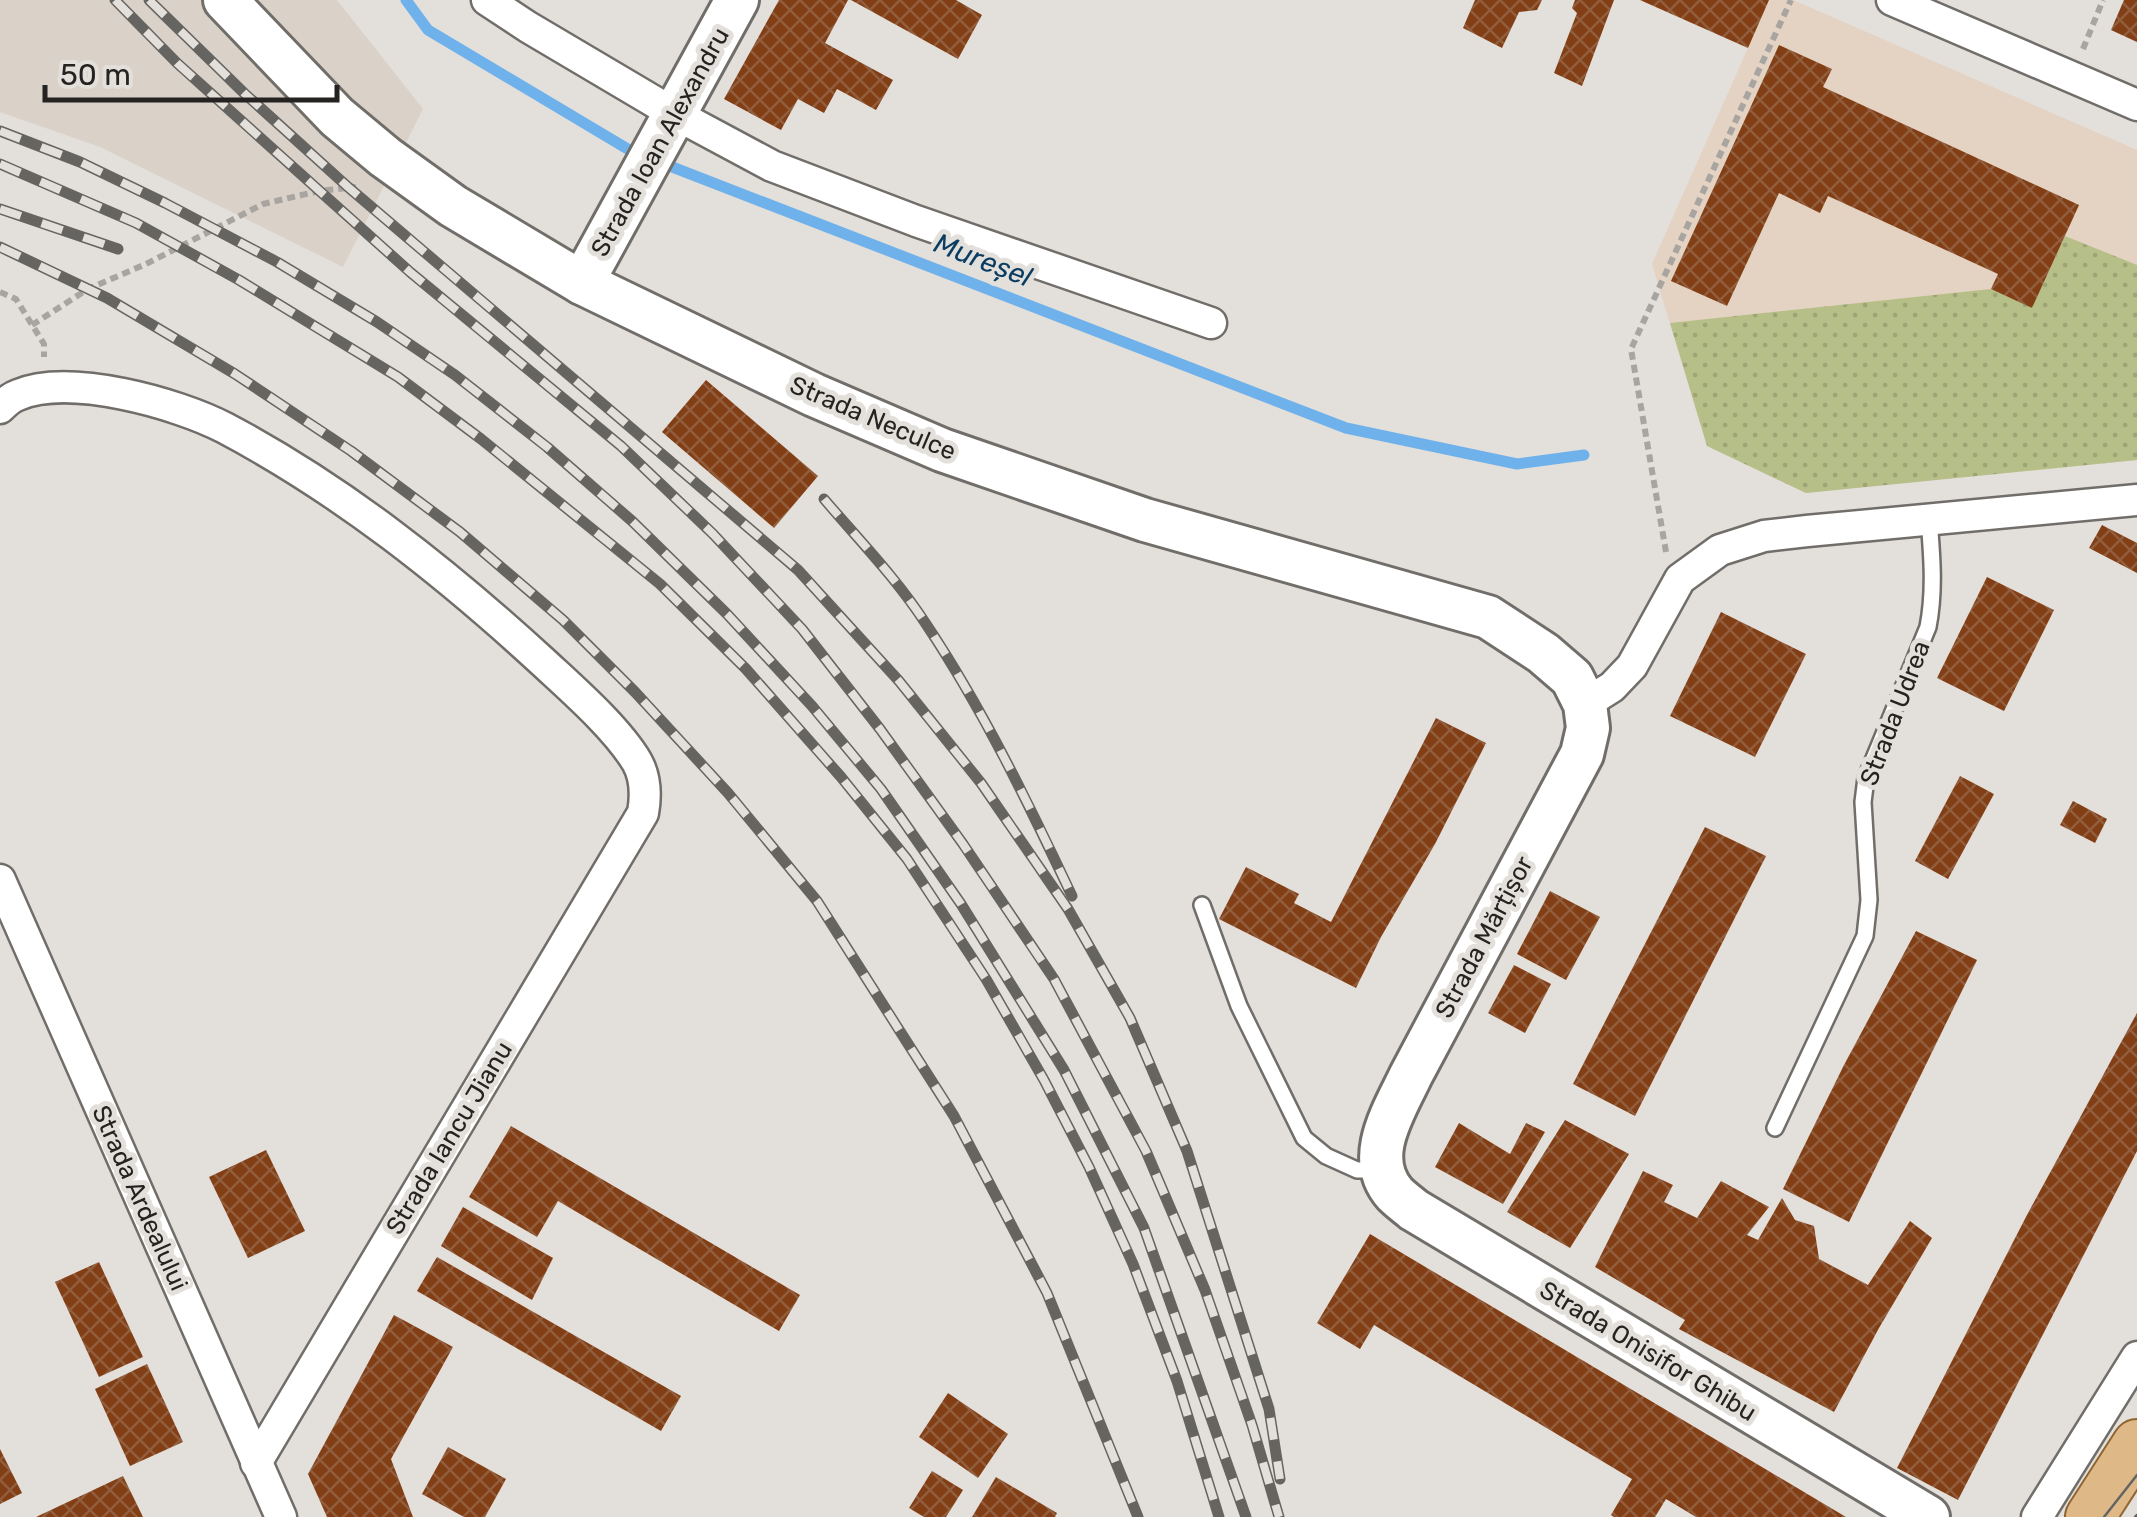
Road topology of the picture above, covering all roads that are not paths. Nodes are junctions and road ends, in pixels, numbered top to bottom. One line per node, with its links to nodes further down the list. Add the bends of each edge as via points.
1 (225, 0): 7 (street, Strada Neculce, via 337,117 386,158)
2 (487, 0): 6 (street)
3 (738, 0): 6 (street, Strada Ioan Alexandru)
4 (1892, 0): 5 (street)
5 (2137, 105)
6 (675, 114): 7 (street, Strada Ioan Alexandru); 8 (street, via 772,166)
7 (582, 283): 12 (street, Strada Neculce, via 942,450 1145,520 1488,617 1572,678)
8 (1212, 323)
9 (0, 407): 19 (street, Strada Iancu Jianu, via 44,388 81,388 151,399 222,426 376,522 474,599 616,734 644,780 643,813)
10 (2137, 500): 11 (street)
11 (1930, 519): 12 (street, via 1764,536 1720,550 1680,579 1632,666); 15 (lane, Strada Udrea, via 1928,626 1866,778 1864,936)
12 (1585, 704): 16 (street, Strada Mărțișor, via 1582,754 1411,1075 1382,1143)
13 (2, 887): 19 (street, Strada Ardealului)
14 (1202, 905): 16 (lane, via 1240,1006 1304,1138 1357,1170)
15 (1775, 1128)
16 (1382, 1170): 21 (street, Strada Onisifor Ghibu, via 1414,1210)
17 (2137, 1356): 22 (street)
18 (2137, 1444): 23 (main road)
19 (256, 1462): 20 (street, Strada Ardealului)
20 (280, 1517)
21 (1928, 1517)
22 (2037, 1517)
23 (2090, 1517)

